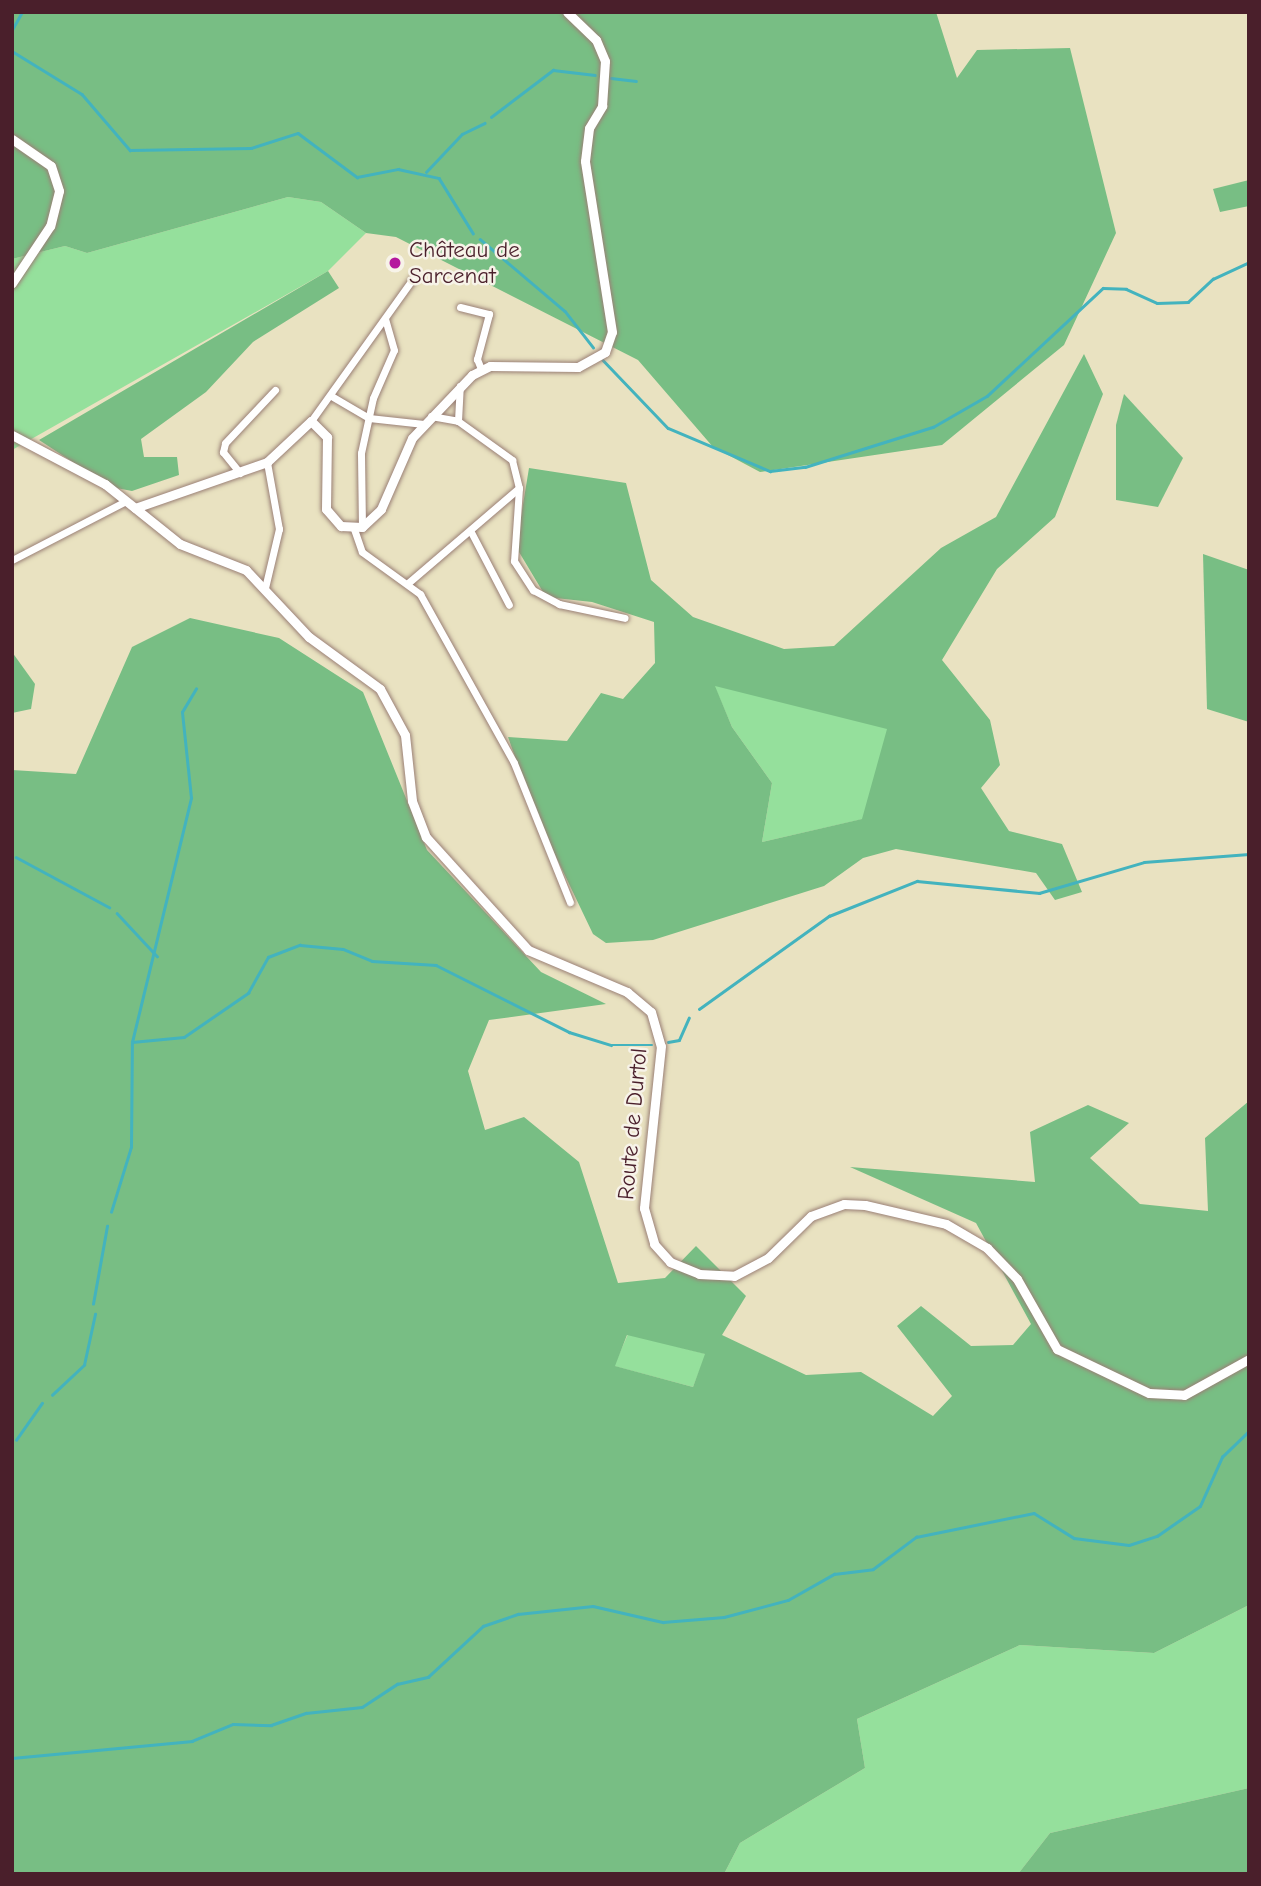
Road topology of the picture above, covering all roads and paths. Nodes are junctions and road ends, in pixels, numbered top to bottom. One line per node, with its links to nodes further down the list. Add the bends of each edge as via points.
1 (568, 12): 7 (street, via 596,40 605,61 602,106 589,128 584,161 610,342 592,362 578,367)
2 (12, 139): 4 (street, via 51,166 59,191 50,226)
3 (414, 277): 6 (street)
4 (12, 283)
5 (460, 307): 7 (street, via 489,314 477,359)
6 (385, 319): 10 (street); 12 (street, via 394,350)
7 (481, 369): 8 (street)
8 (460, 384): 11 (street); 14 (street)
9 (275, 390): 18 (street, via 225,443 223,452)
10 (333, 397): 12 (street); 13 (street)
11 (431, 416): 14 (street); 15 (street)
12 (369, 418): 15 (street); 22 (street, via 360,465)
13 (311, 421): 17 (street); 22 (street, via 327,437 326,509 332,520)
14 (458, 421): 19 (street, via 512,460)
15 (424, 424): 22 (street, via 381,509)
16 (12, 435): 20 (street, Route de Durtol)
17 (267, 462): 18 (street); 26 (street, via 279,529)
18 (240, 473): 21 (street)
19 (519, 488): 23 (street); 28 (street, via 513,553 525,581 545,599)
20 (127, 501): 21 (street, Route de Durtol); 24 (street)
21 (135, 508): 26 (street, Route de Durtol, via 180,544 246,570)
22 (358, 528): 25 (street, via 362,552)
23 (471, 533): 25 (street); 27 (street)
24 (12, 559)
25 (408, 583): 29 (street, via 514,763)
26 (265, 588): 30 (street, Route de Durtol, via 309,637 390,700 405,735 417,819 470,889 528,950 627,992 656,1019 661,1046 644,1208 654,1244 670,1262 699,1274 734,1276 768,1258 825,1209 865,1205 946,1224 987,1248 1017,1279 1057,1349 1149,1393 1184,1395)
27 (509, 605)
28 (625, 618)
29 (570, 902)
30 (1249, 1359)

